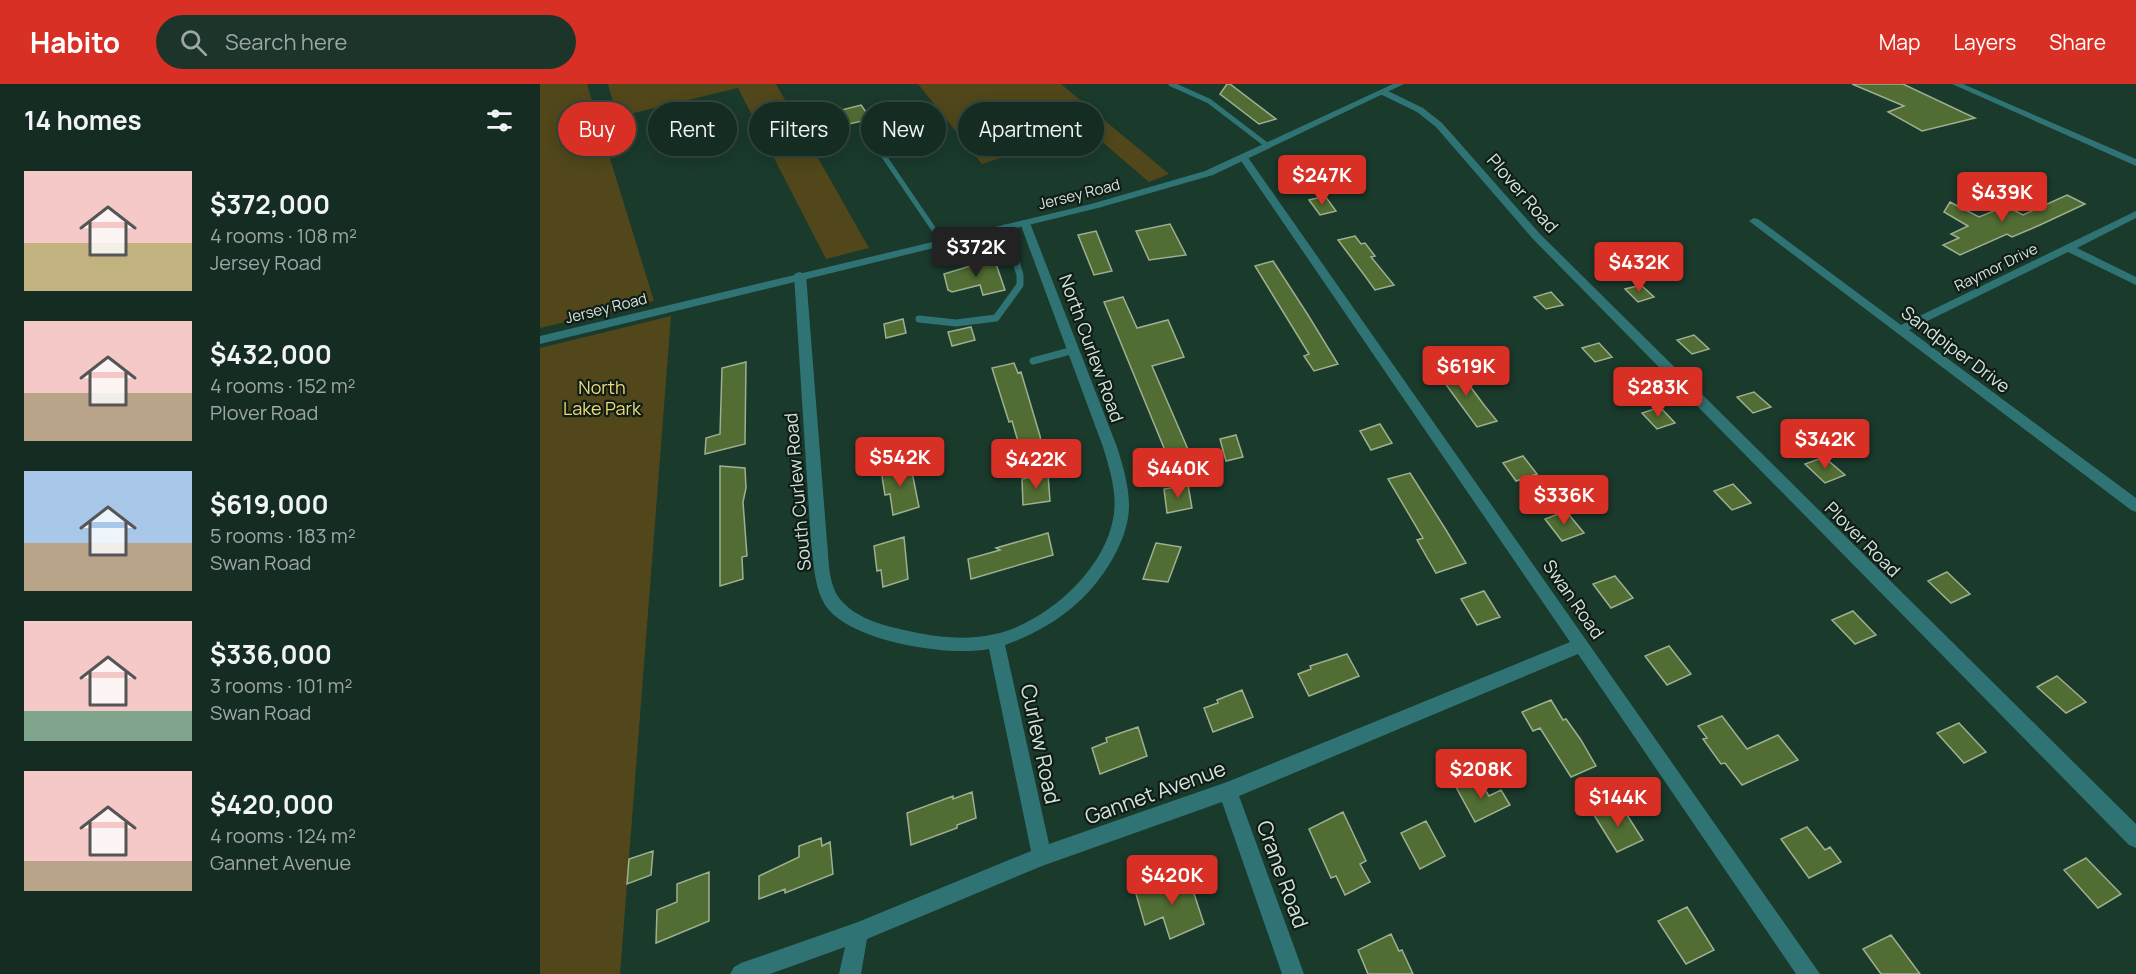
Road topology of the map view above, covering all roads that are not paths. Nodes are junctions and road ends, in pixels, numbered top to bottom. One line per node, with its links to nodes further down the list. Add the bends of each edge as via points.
1 (1171, 84): 5 (lane, via 1209,100)
2 (1400, 84): 4 (street, Jersey Road)
3 (1956, 84): 8 (street)
4 (1383, 92): 5 (street, Jersey Road); 26 (street, Plover Road, via 1420,110 1448,134 1542,242)
5 (1268, 146): 7 (street, Jersey Road)
6 (884, 156): 13 (lane)
7 (1244, 158): 11 (street, Jersey Road, via 1177,183); 24 (street, Swan Road)
8 (2136, 163)
9 (2136, 214): 14 (street, Raymor Drive)
10 (1754, 221): 18 (street, Sandpiper Drive)
11 (1025, 223): 12 (street, Jersey Road); 20 (street, North Curlew Road)
12 (1005, 227): 13 (street, Jersey Road); 17 (lane, via 1020,285 996,318 956,323)
13 (942, 242): 15 (street, Jersey Road)
14 (2069, 248): 16 (street); 18 (street, Raymor Drive)
15 (800, 275): 19 (street, Jersey Road); 23 (street, South Curlew Road, via 819,542 823,576 834,604 885,634 955,643)
16 (2136, 282)
17 (919, 319)
18 (1900, 330): 22 (street, Sandpiper Drive)
19 (540, 340)
20 (1074, 350): 21 (lane); 23 (street, North Curlew Road, via 1116,469 1123,507 1117,534 1082,591 1058,612)
21 (1033, 361)
22 (2136, 506)
23 (996, 641): 27 (street, Curlew Road)
24 (1582, 645): 25 (street, Gannet Avenue); 32 (street, Swan Road)
25 (1228, 791): 27 (street, Gannet Avenue); 31 (street, Crane Road)
26 (2136, 838)
27 (1042, 856): 28 (street, Gannet Avenue)
28 (858, 932): 29 (street, Gannet Avenue); 30 (street)
29 (741, 974)
30 (850, 974)
31 (1293, 974)
32 (1809, 974)

